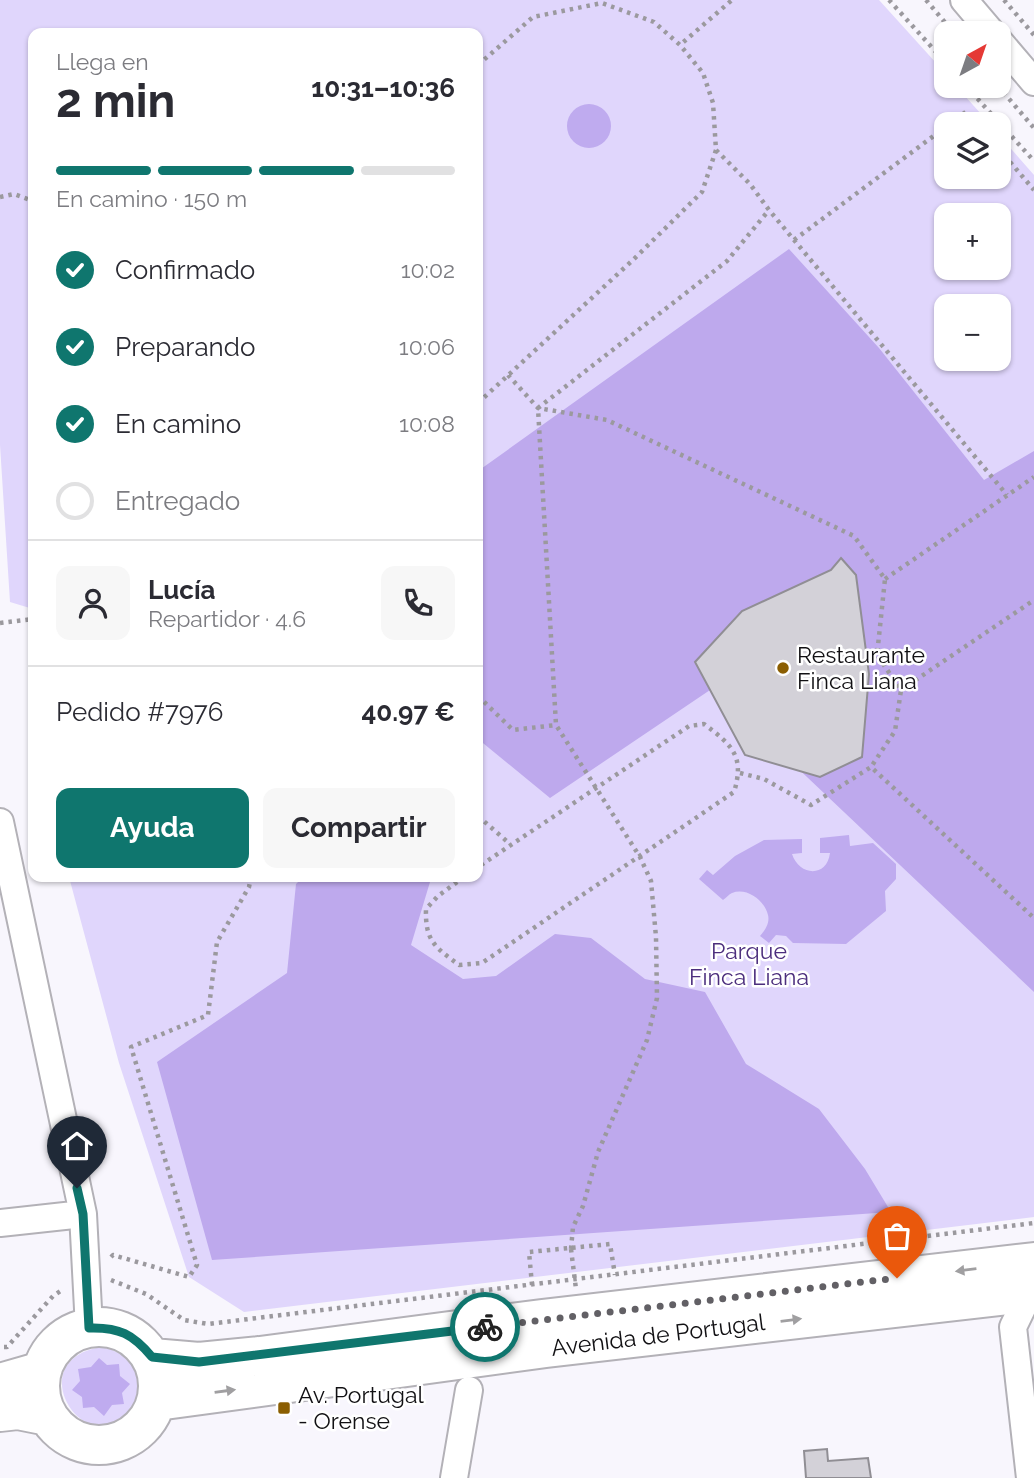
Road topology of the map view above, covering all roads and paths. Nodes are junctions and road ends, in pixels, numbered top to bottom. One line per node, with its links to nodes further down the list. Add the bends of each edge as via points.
1 (732, 0): 9 (path)
2 (889, 0): 10 (path)
3 (926, 0): 6 (path)
4 (964, 0): 7 (street)
5 (1004, 0): 8 (path)
6 (944, 21)
7 (982, 21)
8 (1034, 35)
9 (680, 45): 12 (path, via 654,22 602,3 533,17); 18 (path, via 703,73 713,103)
10 (934, 50)
11 (1012, 56): 13 (street)
12 (483, 61)
13 (1034, 82)
14 (977, 98): 19 (path)
15 (1009, 98): 16 (path)
16 (1034, 128)
17 (934, 135): 25 (path)
18 (716, 150): 24 (path); 26 (path, via 702,192)
19 (1034, 161)
20 (1011, 163): 21 (path)
21 (1034, 190)
22 (0, 197): 23 (path, via 14,194)
23 (28, 199)
24 (769, 210): 25 (path); 28 (path, via 727,261)
25 (794, 240): 30 (path)
26 (508, 375): 27 (path); 28 (path)
27 (483, 398)
28 (538, 408): 31 (path, via 607,420 854,536); 37 (path)
29 (1034, 477): 30 (path)
30 (1007, 495): 31 (path)
31 (885, 579): 35 (path, via 877,655)
32 (1034, 600): 35 (path)
33 (28, 620): 34 (path)
34 (0, 623)
35 (901, 690): 38 (path, via 895,731)
36 (483, 701): 37 (path, via 513,730)
37 (556, 725): 40 (path)
38 (871, 767): 39 (path, via 811,805 764,779); 48 (path)
39 (740, 773): 40 (path, via 732,748 704,724 689,726); 44 (path, via 734,792)
40 (596, 786): 43 (path); 44 (path)
41 (483, 820): 43 (path)
42 (0, 822): 49 (street)
43 (510, 844): 45 (path)
44 (640, 857): 47 (path, via 482,963 459,965 435,947 425,926 426,909); 52 (path, via 651,881 657,998 647,1040 598,1152 573,1227)
45 (483, 863)
46 (250, 882): 53 (path, via 217,942 208,1015 131,1047 197,1265 189,1277 113,1255)
47 (457, 882)
48 (1034, 918)
49 (83, 1214): 50 (street); 53 (street)
50 (0, 1223)
51 (1034, 1223): 54 (path)
52 (571, 1249): 54 (path, via 611,1244); 56 (path, via 528,1252); 57 (path, bridge)
53 (86, 1275): 56 (path, via 118,1281 184,1320 208,1324); 60 (street); 61 (path, via 52,1296 7,1347)
54 (615, 1276): 56 (path)
55 (1033, 1282): 58 (main road, Avenida de Portugal); 59 (street); 62 (main road, Avenida de Portugal, one-way to 62, via 542,1320 199,1362)
56 (532, 1285)
57 (576, 1289)
58 (980, 1298): 59 (street); 63 (main road, Avenida de Portugal, one-way to 58)
59 (1013, 1327): 70 (street)
60 (89, 1328): 62 (main road, via 125,1333); 64 (main road, via 59,1342)
61 (0, 1348)
62 (152, 1357): 66 (main road, via 159,1387)
63 (462, 1370): 66 (main road, Avenida de Portugal, one-way to 63); 69 (street)
64 (42, 1371): 65 (main road); 68 (main road, via 40,1386)
65 (0, 1383)
66 (157, 1401): 68 (main road, via 149,1420 135,1434 97,1446 60,1431)
67 (0, 1412): 68 (main road)
68 (48, 1416)
69 (454, 1478)
70 (1030, 1478)

